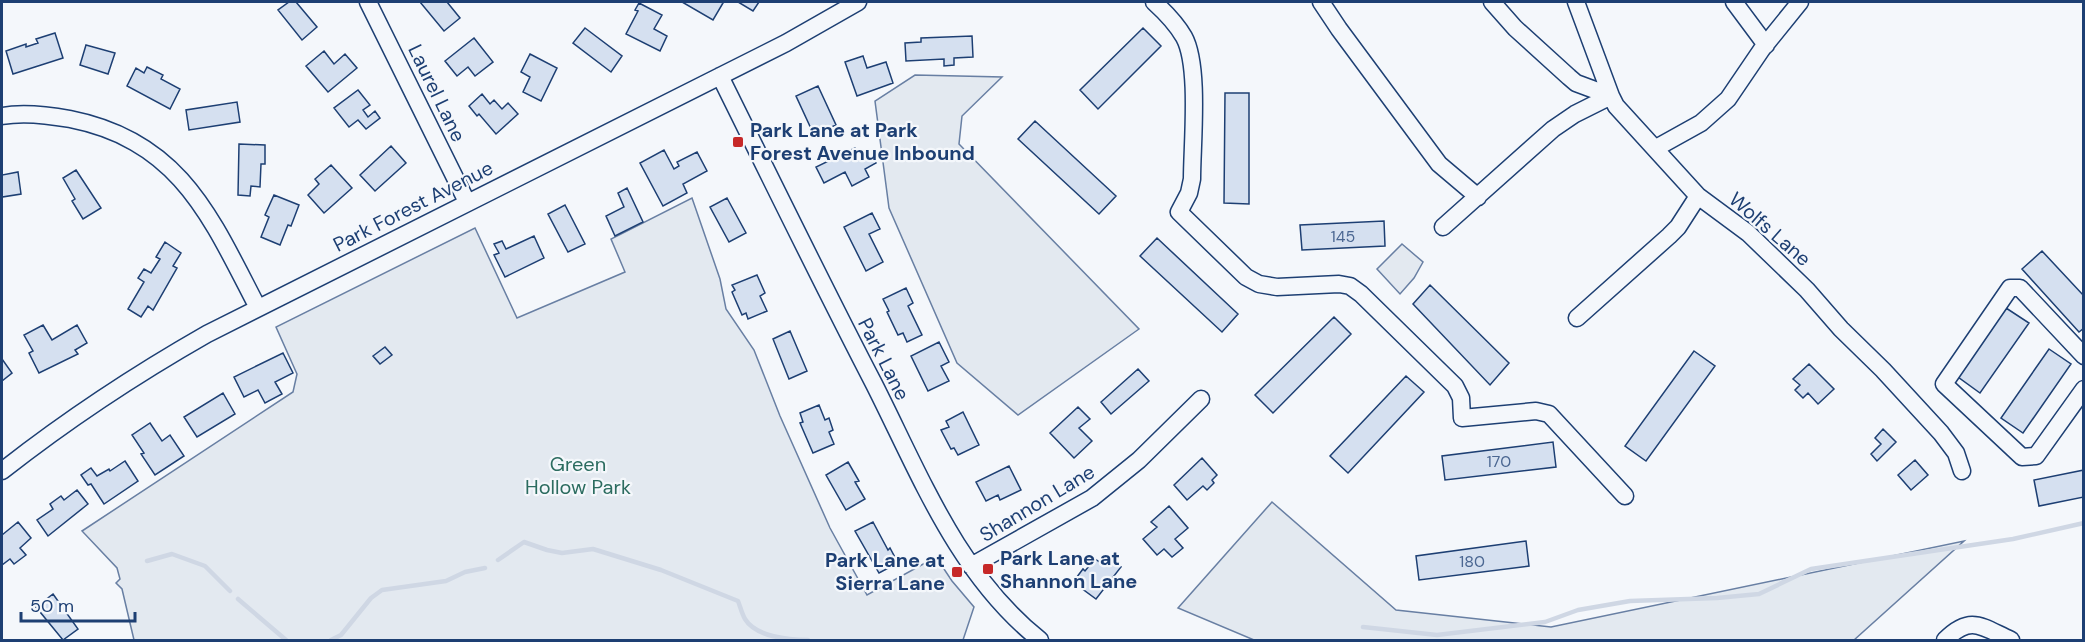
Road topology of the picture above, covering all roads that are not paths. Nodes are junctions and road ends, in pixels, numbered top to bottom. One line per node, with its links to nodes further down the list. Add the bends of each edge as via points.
1 (368, 2): 16 (street, Laurel Lane)
2 (858, 2): 10 (street, Park Forest Avenue)
3 (1154, 2): 25 (street, via 1184,37 1191,57 1192,179 1179,212 1246,277 1259,284 1350,286 1455,386 1461,398 1462,418 1536,411 1549,414)
4 (1321, 2): 15 (street, via 1439,164)
5 (1492, 2): 11 (street, via 1569,77)
6 (1576, 2): 11 (street, Wolfs Lane)
7 (1734, 2): 9 (street)
8 (1800, 2): 9 (street)
9 (1766, 45): 13 (street, via 1716,111)
10 (720, 75): 16 (street, Park Forest Avenue); 26 (street, Park Lane, via 930,499)
11 (1611, 96): 13 (street, Wolfs Lane); 15 (street, via 1563,122)
12 (2, 116): 18 (street, via 48,115 87,123 135,143 168,166 208,214)
13 (1656, 148): 14 (street, Wolfs Lane)
14 (1698, 196): 19 (street, via 1678,227); 24 (street, Wolfs Lane, via 1748,233 1808,290 1941,432 1956,453)
15 (1478, 197): 17 (street)
16 (467, 202): 18 (street, Park Forest Avenue)
17 (1443, 227)
18 (258, 308): 23 (street, Park Forest Avenue, via 168,356 87,407)
19 (1577, 318)
20 (2083, 355): 21 (street, via 2020,288 2010,288 1944,384 2022,457 2036,456)
21 (2084, 389)
22 (1201, 399): 26 (street, Shannon Lane, via 1139,460 1092,498)
23 (2, 471)
24 (1962, 471)
25 (1625, 496)
26 (971, 566): 27 (street, Park Lane, via 998,600)
27 (1040, 640)
28 (1945, 640): 29 (street, via 1957,628 1977,624)
29 (2011, 640)

